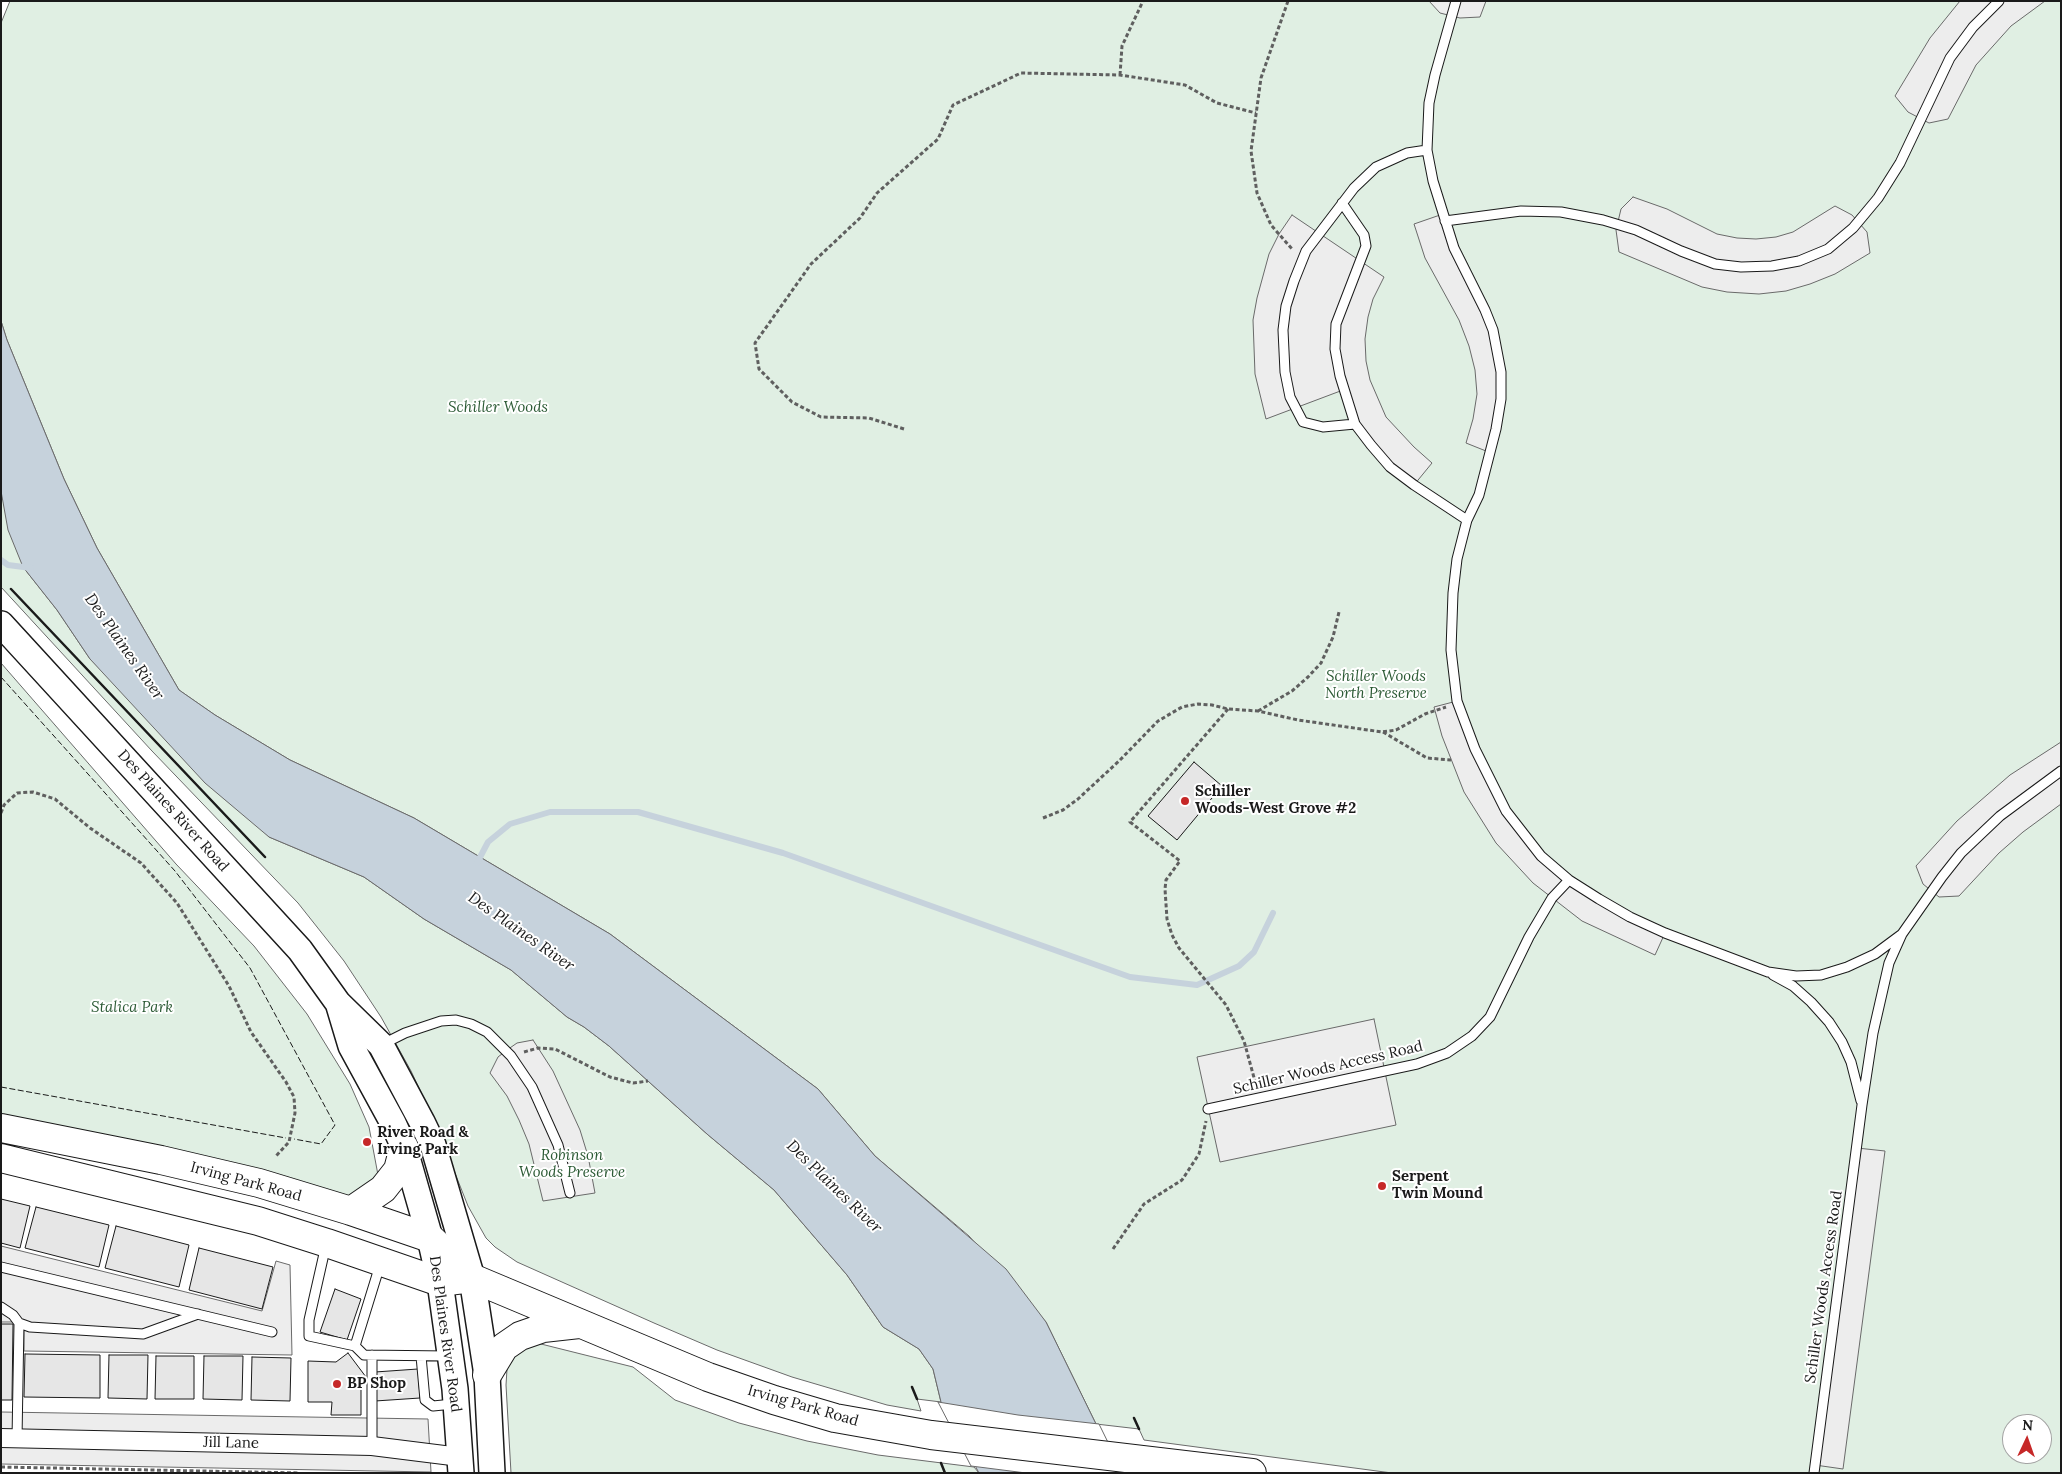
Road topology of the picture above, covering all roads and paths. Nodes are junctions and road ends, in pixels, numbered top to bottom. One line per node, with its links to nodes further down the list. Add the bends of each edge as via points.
1 (1143, 1): 5 (path, via 1122,46)
2 (1288, 1): 6 (path, via 1261,78)
3 (1456, 1): 7 (lane, Schiller Woods Access Road, via 1434,74)
4 (1999, 1): 9 (lane, via 1973,27 1950,58 1900,163 1878,198 1853,228 1828,249 1798,261 1741,268 1715,264 1636,230 1561,212 1521,211)
5 (1120, 75): 6 (path, via 1185,85 1217,103); 12 (path, via 1021,73 953,105 938,139 877,193 860,218 811,264 755,343 760,369 792,402 821,417 869,418)
6 (1256, 113): 10 (path, via 1251,151 1257,192 1271,225)
7 (1427, 150): 8 (lane, via 1407,153 1376,167 1363,177); 9 (lane, Schiller Woods Access Road)
8 (1342, 203): 10 (lane); 11 (lane, via 1364,235 1366,246 1336,324 1335,349 1340,376)
9 (1445, 221): 13 (lane, Schiller Woods Access Road, via 1454,248 1493,330 1501,372 1496,429 1479,495)
10 (1302, 260): 11 (lane, via 1286,306 1283,330 1290,397 1303,422 1323,427)
11 (1355, 424): 13 (lane, via 1390,466)
12 (904, 429)
13 (1467, 520): 16 (lane, Schiller Woods Access Road, via 1457,560 1452,608 1451,650)
14 (1339, 612): 18 (path, via 1333,637 1321,663 1292,691)
15 (1, 624): 27 (main road, Des Plaines River Road, via 300,950)
16 (1458, 703): 19 (path, via 1425,714 1396,730); 24 (lane, Schiller Woods Access Road, via 1475,749 1506,811 1541,856)
17 (1228, 709): 18 (path); 23 (path, via 1198,704 1172,712 1153,726 1078,799); 31 (path, via 1130,822 1180,861 1166,880 1164,890 1172,935 1226,1005 1244,1041)
18 (1258, 711): 19 (path)
19 (1382, 732): 20 (path, via 1427,758)
20 (1451, 760)
21 (2061, 771): 25 (lane, Schiller Woods Access Road, via 2000,816 1961,853)
22 (1, 812): 36 (path, via 17,793 33,792 54,800 142,863 177,903 229,986 251,1032 294,1098 295,1113 289,1142)
23 (1044, 818)
24 (1569, 880): 26 (lane, Schiller Woods Access Road, via 1630,917); 31 (lane, Schiller Woods Access Road, via 1552,898 1529,937 1490,1017 1472,1036 1446,1053 1417,1064)
25 (1902, 934): 26 (lane, Schiller Woods Access Road, via 1875,954 1846,968 1821,975); 32 (lane, Schiller Woods Access Road, via 1889,963 1881,993)
26 (1768, 972): 32 (lane, Schiller Woods Access Road, via 1793,986 1829,1022 1851,1062)
27 (338, 1003): 28 (main road, Des Plaines River Road); 35 (main road, Des Plaines River Road, via 351,1046)
28 (381, 1045): 29 (lane, via 422,1026 456,1020 487,1032); 45 (main road, Des Plaines River Road, via 433,1145)
29 (511, 1056): 30 (path, via 538,1048 555,1049 610,1077 633,1083); 38 (lane, via 545,1113 558,1146)
30 (648, 1081)
31 (1259, 1098): 33 (lane, Schiller Woods Access Road)
32 (1862, 1105): 65 (lane, Schiller Woods Access Road)
33 (1208, 1108): 42 (path, via 1199,1154 1182,1180 1144,1204)
34 (1, 1128): 39 (main road, Irving Park Road, via 259,1183)
35 (404, 1147): 39 (main road, via 398,1170 383,1189); 40 (main road, Des Plaines River Road)
36 (276, 1156)
37 (1, 1158): 41 (main road, Irving Park Road)
38 (570, 1193)
39 (351, 1211): 40 (main road, Irving Park Road)
40 (430, 1238): 45 (main road, Irving Park Road); 46 (main road, Des Plaines River Road)
41 (327, 1242): 43 (main road, Irving Park Road); 52 (lane, via 308,1320 309,1336)
42 (1113, 1249)
43 (381, 1262): 46 (main road, Irving Park Road); 52 (lane)
44 (1, 1267): 48 (lane)
45 (472, 1278): 46 (main road, Irving Park Road); 50 (main road, Irving Park Road); 56 (main road, Des Plaines River Road)
46 (440, 1282): 55 (main road, Des Plaines River Road)
47 (1, 1307): 49 (lane)
48 (198, 1314): 49 (lane, via 142,1334 30,1327); 51 (lane)
49 (19, 1322): 58 (lane)
50 (582, 1323): 56 (main road, via 543,1328 520,1336 504,1347); 64 (main road, Irving Park Road, via 708,1377 836,1418 931,1435)
51 (272, 1332)
52 (355, 1346): 53 (lane, via 364,1355)
53 (372, 1355): 54 (lane); 59 (lane)
54 (421, 1356): 55 (lane); 57 (lane, via 425,1400 433,1406)
55 (450, 1356): 57 (main road, Des Plaines River Road)
56 (487, 1375): 63 (main road, Des Plaines River Road)
57 (456, 1404): 60 (main road, Des Plaines River Road)
58 (9, 1439): 59 (street, Jill Lane)
59 (372, 1446): 60 (street, Jill Lane)
60 (461, 1465)
61 (1, 1467): 62 (path)
62 (300, 1473)
63 (492, 1473)
64 (1252, 1473)
65 (1814, 1473)

